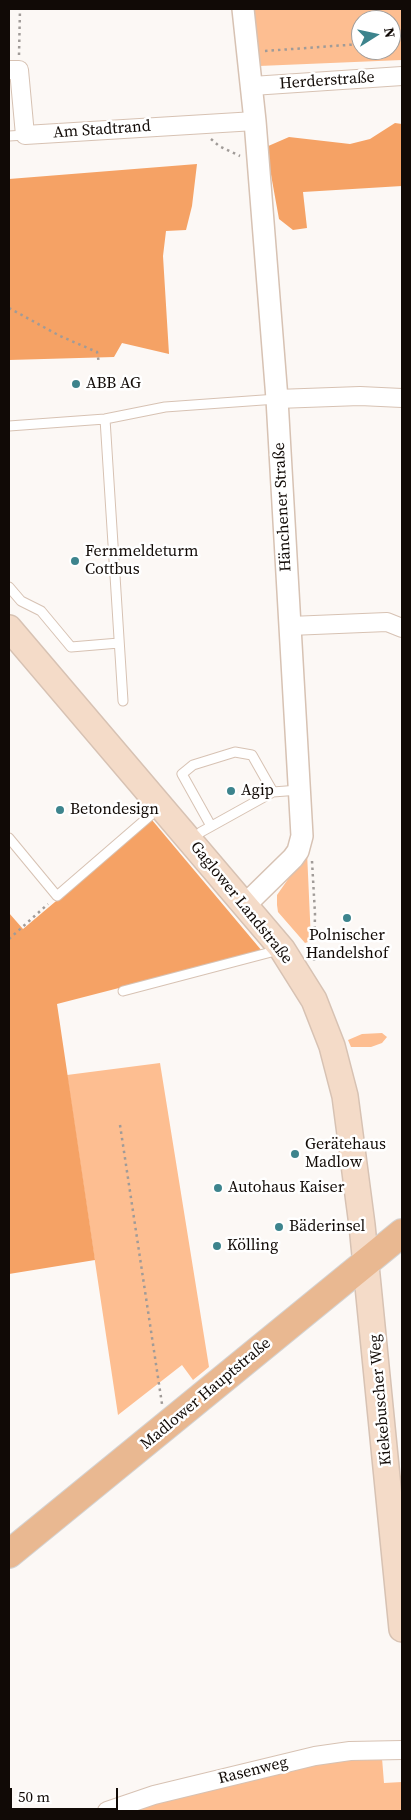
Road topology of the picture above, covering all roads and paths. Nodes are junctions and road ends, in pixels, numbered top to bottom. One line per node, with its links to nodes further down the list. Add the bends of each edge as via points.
1 (20, 9): 5 (path)
2 (243, 9): 4 (street, Hänchener Straße)
3 (351, 45): 4 (path)
4 (248, 52): 7 (street, Hänchener Straße)
5 (14, 70): 10 (street, Am Stadtrand)
6 (402, 76): 7 (street, Herderstraße)
7 (252, 86): 8 (street, Hänchener Straße)
8 (255, 121): 9 (street, Am Stadtrand); 11 (street, Hänchener Straße)
9 (195, 124): 10 (street, Am Stadtrand); 11 (path, via 219,146)
10 (17, 136)
11 (259, 164): 15 (street, Hänchener Straße)
12 (9, 308): 13 (path, via 97,352)
13 (99, 363)
14 (402, 398): 15 (street)
15 (277, 399): 16 (lane, via 165,407); 19 (street, Hänchener Straße)
16 (105, 419): 17 (lane); 22 (lane)
17 (9, 426)
18 (9, 587): 22 (lane, via 21,602 41,612 71,646)
19 (290, 626): 21 (street, via 387,622); 24 (street, Hänchener Straße)
20 (9, 628): 26 (main road, Gaglower Landstraße)
21 (402, 628)
22 (120, 643): 23 (lane)
23 (124, 701)
24 (299, 790): 25 (lane); 28 (street, Hänchener Straße)
25 (273, 792): 27 (lane); 27 (lane, via 252,755 235,752 193,765 182,774)
26 (161, 807): 30 (main road, Gaglower Landstraße); 31 (lane)
27 (211, 826): 30 (lane)
28 (302, 836): 32 (street, Hänchener Straße, via 293,858); 35 (path, via 311,844)
29 (9, 838): 31 (lane)
30 (190, 842): 32 (main road, Gaglower Landstraße)
31 (57, 896): 33 (path)
32 (245, 905): 34 (main road, Gaglower Landstraße)
33 (9, 939)
34 (282, 949): 36 (lane); 39 (main road, Gaglower Landstraße, via 314,1000 332,1046 345,1096)
35 (314, 964)
36 (123, 991)
37 (120, 1125): 40 (path)
38 (402, 1233): 39 (main road, Madlower Hauptstraße)
39 (366, 1262): 42 (main road, Madlower Hauptstraße); 43 (main road, Kiekebuscher Weg)
40 (162, 1405)
41 (402, 1538): 43 (street)
42 (9, 1554)
43 (396, 1564): 44 (main road, Kiekebuscher Weg)
44 (402, 1629)
45 (402, 1750): 46 (street, Rasenweg, via 350,1751 315,1756 154,1795)
46 (107, 1811)

